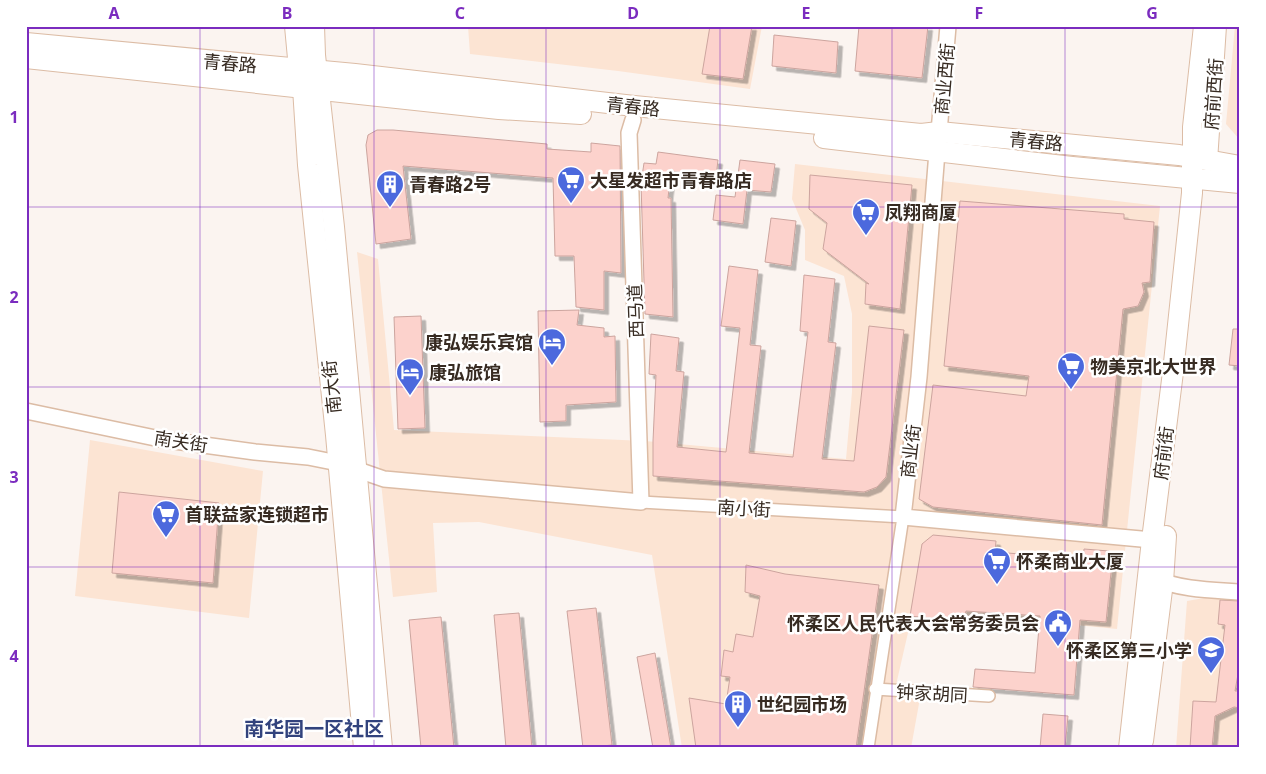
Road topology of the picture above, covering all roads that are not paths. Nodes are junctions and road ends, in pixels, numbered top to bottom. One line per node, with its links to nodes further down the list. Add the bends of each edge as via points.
1 (295, 26): 8 (main road, 南大街)
2 (314, 26): 8 (main road, 南大街)
3 (948, 26): 10 (street, 商业西街)
4 (1203, 26): 12 (street, 府前西街, via 1192,127)
5 (1217, 26): 12 (street, 府前西街)
6 (26, 44): 8 (main road, 青春路)
7 (26, 58): 8 (main road, 青春路)
8 (310, 79): 9 (main road, 青春路, via 499,109); 10 (main road, 青春路, via 921,134); 15 (main road, 南大街, via 308,165); 16 (main road, 南大街)
9 (633, 120): 10 (main road, 青春路); 17 (street, 西马道, via 629,133)
10 (938, 142): 12 (main road, 青春路); 18 (street, 商业街, via 919,377)
11 (1240, 166): 12 (main road, 青春路)
12 (1200, 169): 13 (main road, 青春路); 19 (main road, 府前街); 20 (main road, 府前街, via 1165,542)
13 (1240, 183)
14 (26, 411): 15 (street, 南关街, via 160,439)
15 (338, 463): 16 (street, 南小街); 24 (main road, 南大街)
16 (357, 470): 17 (street, 南小街, via 384,479); 25 (main road, 南大街)
17 (641, 502): 18 (street, 南小街)
18 (903, 517): 19 (street, 南小街); 22 (street, 商业街)
19 (1152, 540): 20 (main road, 府前街)
20 (1156, 578): 21 (street, via 1192,589); 27 (main road, 府前街); 28 (main road, 府前街)
21 (1240, 592)
22 (875, 689): 23 (street, 钟家胡同); 26 (street, 商业街)
23 (989, 696)
24 (364, 748)
25 (382, 748)
26 (868, 748)
27 (1129, 748)
28 (1142, 748)

